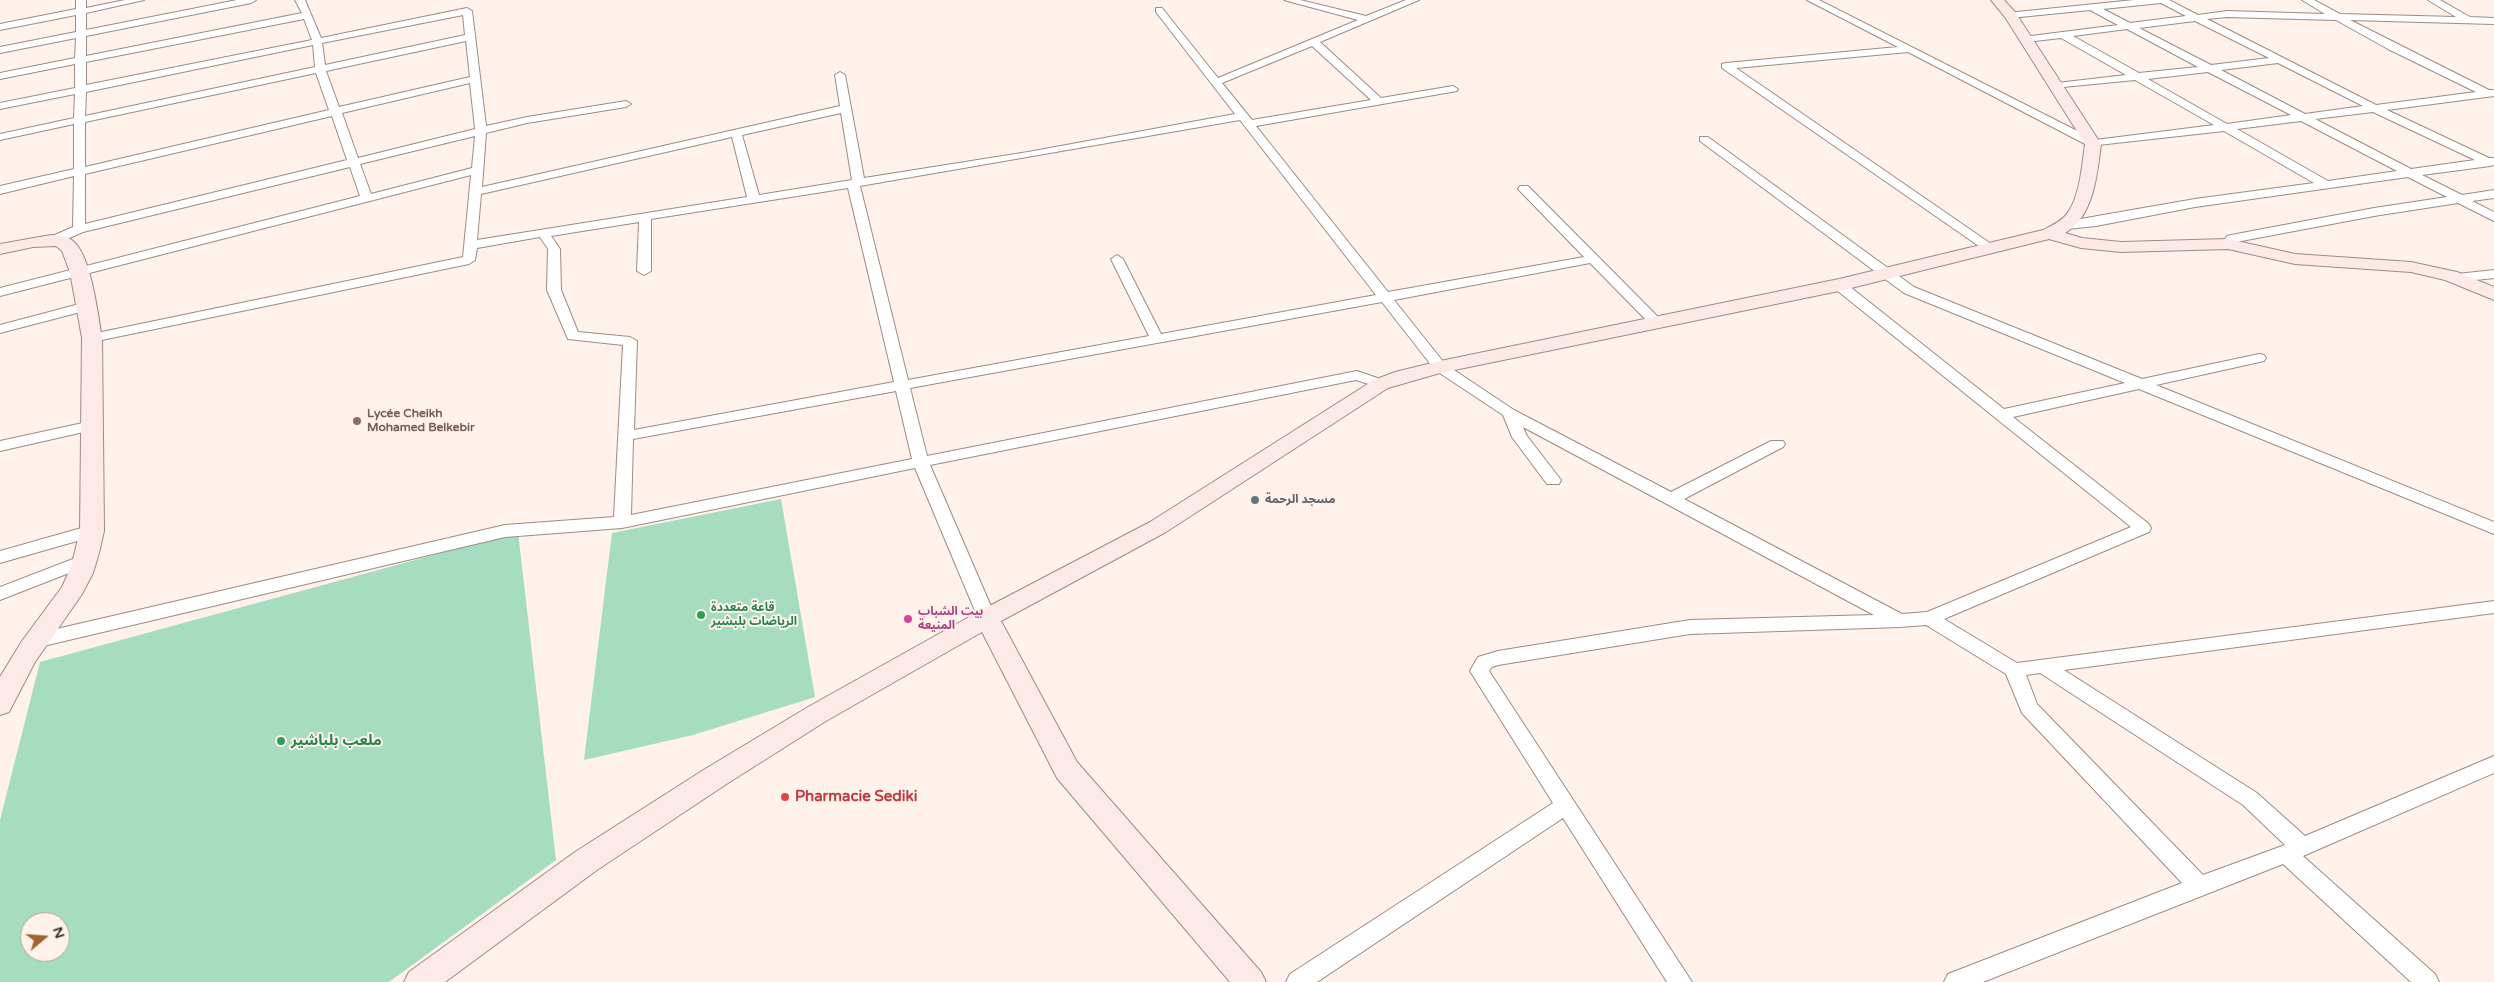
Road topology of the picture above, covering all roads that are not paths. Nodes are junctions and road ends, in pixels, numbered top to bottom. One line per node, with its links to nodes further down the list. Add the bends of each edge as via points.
1 (139, 0): 10 (street)
2 (251, 0): 22 (street)
3 (300, 0): 14 (street)
4 (1289, 0): 17 (street)
5 (1414, 0): 17 (street)
6 (1812, 0): 29 (street)
7 (2163, 0): 11 (street); 16 (street)
8 (2307, 0): 15 (street)
9 (2434, 0): 18 (street)
10 (81, 6): 21 (street); 22 (street)
11 (2092, 7): 12 (street); 20 (street)
12 (2004, 8): 25 (street)
13 (1159, 10): 38 (street)
14 (308, 15): 26 (street); 30 (street)
15 (2337, 16): 16 (street, via 2228,14); 18 (street); 42 (street)
16 (2198, 18): 20 (street); 31 (street)
17 (1366, 19): 27 (street)
18 (2469, 20): 19 (street)
19 (2494, 21)
20 (2131, 26): 23 (street); 32 (street)
21 (0, 27)
22 (81, 34): 28 (street); 30 (street)
23 (2064, 34): 25 (street); 36 (street)
24 (470, 37): 26 (street, via 467,11); 33 (street); 37 (street)
25 (2026, 39): 39 (street)
26 (317, 40): 33 (street); 41 (street)
27 (1314, 42): 38 (street); 43 (street)
28 (0, 50)
29 (1910, 50): 57 (street); 80 (street, via 1726,66)
30 (80, 60): 35 (street); 41 (street)
31 (2281, 60): 32 (street); 47 (street)
32 (2211, 69): 36 (street); 49 (street)
33 (320, 70): 48 (street); 50 (street)
34 (840, 75): 46 (street)
35 (0, 76)
36 (2138, 77): 39 (street); 52 (street)
37 (475, 79): 48 (street); 53 (street)
38 (1216, 82): 51 (street)
39 (2057, 86): 57 (street)
40 (1453, 89): 43 (street)
41 (80, 90): 45 (street); 50 (street)
42 (2491, 95): 47 (street)
43 (1378, 102): 51 (street)
44 (626, 104): 53 (street)
45 (0, 106)
46 (847, 108): 54 (street); 63 (street)
47 (2374, 108): 49 (street); 59 (street)
48 (336, 112): 58 (street); 61 (street)
49 (2301, 117): 52 (street); 62 (street)
50 (80, 119): 55 (street); 61 (street)
51 (1245, 120): 63 (street); 92 (street)
52 (2225, 127): 57 (street); 64 (street)
53 (481, 131): 58 (street); 60 (street)
54 (736, 133): 67 (street); 71 (street)
55 (0, 137)
56 (1704, 139): 86 (street)
57 (2093, 144): 75 (street, via 2088,175 2074,217)
58 (353, 162): 69 (street); 74 (street)
59 (2492, 163): 62 (street)
60 (478, 170): 67 (street); 69 (street)
61 (79, 171): 65 (street); 74 (street)
62 (2410, 173): 64 (street); 70 (street)
63 (856, 183): 71 (street); 101 (street)
64 (2328, 185): 75 (street, via 2194,203)
65 (0, 190)
66 (1524, 190): 83 (street)
67 (476, 192): 79 (street)
68 (2494, 194): 70 (street)
69 (367, 198): 85 (street)
70 (2459, 199): 73 (street); 78 (street, via 2230,239)
71 (754, 200): 72 (street)
72 (644, 217): 76 (street); 84 (street)
73 (2494, 217)
74 (79, 229): 77 (street)
75 (2058, 230): 78 (street, via 2081,242 2122,247); 80 (street)
76 (544, 234): 79 (street); 106 (street, via 554,249 554,290 573,336 630,341)
77 (54, 240): 81 (street); 85 (street, via 64,242 72,249)
78 (2228, 244): 88 (street, via 2295,259 2411,267)
79 (470, 245): 96 (street, via 469,260)
80 (1991, 248): 86 (street)
81 (0, 249)
82 (1117, 259): 97 (street)
83 (1593, 259): 92 (street); 94 (street)
84 (644, 271)
85 (78, 272): 90 (street); 93 (street)
86 (1886, 274): 89 (street); 102 (street, via 1909,290)
87 (2494, 274): 88 (street)
88 (2457, 278): 91 (street)
89 (1839, 285): 94 (street); 104 (street)
90 (0, 292)
91 (2494, 294)
92 (1385, 297): 97 (street); 99 (street)
93 (87, 306): 95 (street); 96 (street)
94 (1657, 323): 99 (street)
95 (0, 329)
96 (92, 338): 105 (street)
97 (1157, 339): 101 (street)
98 (2259, 358): 102 (street)
99 (1440, 367): 100 (street); 103 (street)
100 (1381, 384): 109 (street, via 1358,375); 119 (street, via 1158,527)
101 (902, 385): 106 (street); 109 (street)
102 (2138, 385): 104 (street); 113 (street)
103 (1509, 413): 110 (street, via 1520,437); 111 (street)
104 (2000, 415): 120 (street, via 2143,528)
105 (92, 426): 108 (street); 114 (street)
106 (626, 436): 112 (street)
107 (1777, 444): 111 (street)
108 (0, 446)
109 (921, 464): 112 (street); 119 (street)
110 (1553, 480)
111 (1671, 498): 121 (street)
112 (622, 522): 122 (street, via 504,531)
113 (2494, 528)
114 (92, 531): 115 (street); 116 (street)
115 (0, 557)
116 (86, 560): 117 (street); 122 (street, via 65,604)
117 (0, 594)
118 (2494, 607): 123 (street)
119 (987, 618): 130 (street, via 817,714 715,777 586,861); 131 (street, via 1067,770)
120 (1929, 618): 121 (street); 124 (street)
121 (1900, 621): 127 (street, via 1690,627 1485,662 1479,671)
122 (35, 641): 125 (street)
123 (2043, 666): 124 (street); 128 (street, via 2250,799)
124 (2014, 670): 129 (street, via 2029,708)
125 (0, 704)
126 (2494, 764): 128 (street)
127 (1566, 805): 132 (street); 133 (street)
128 (2294, 850): 129 (street); 135 (street)
129 (2199, 886): 134 (street)
130 (434, 978)
131 (1250, 982)
132 (1298, 982)
133 (1680, 982)
134 (1956, 982)
135 (2427, 982)

